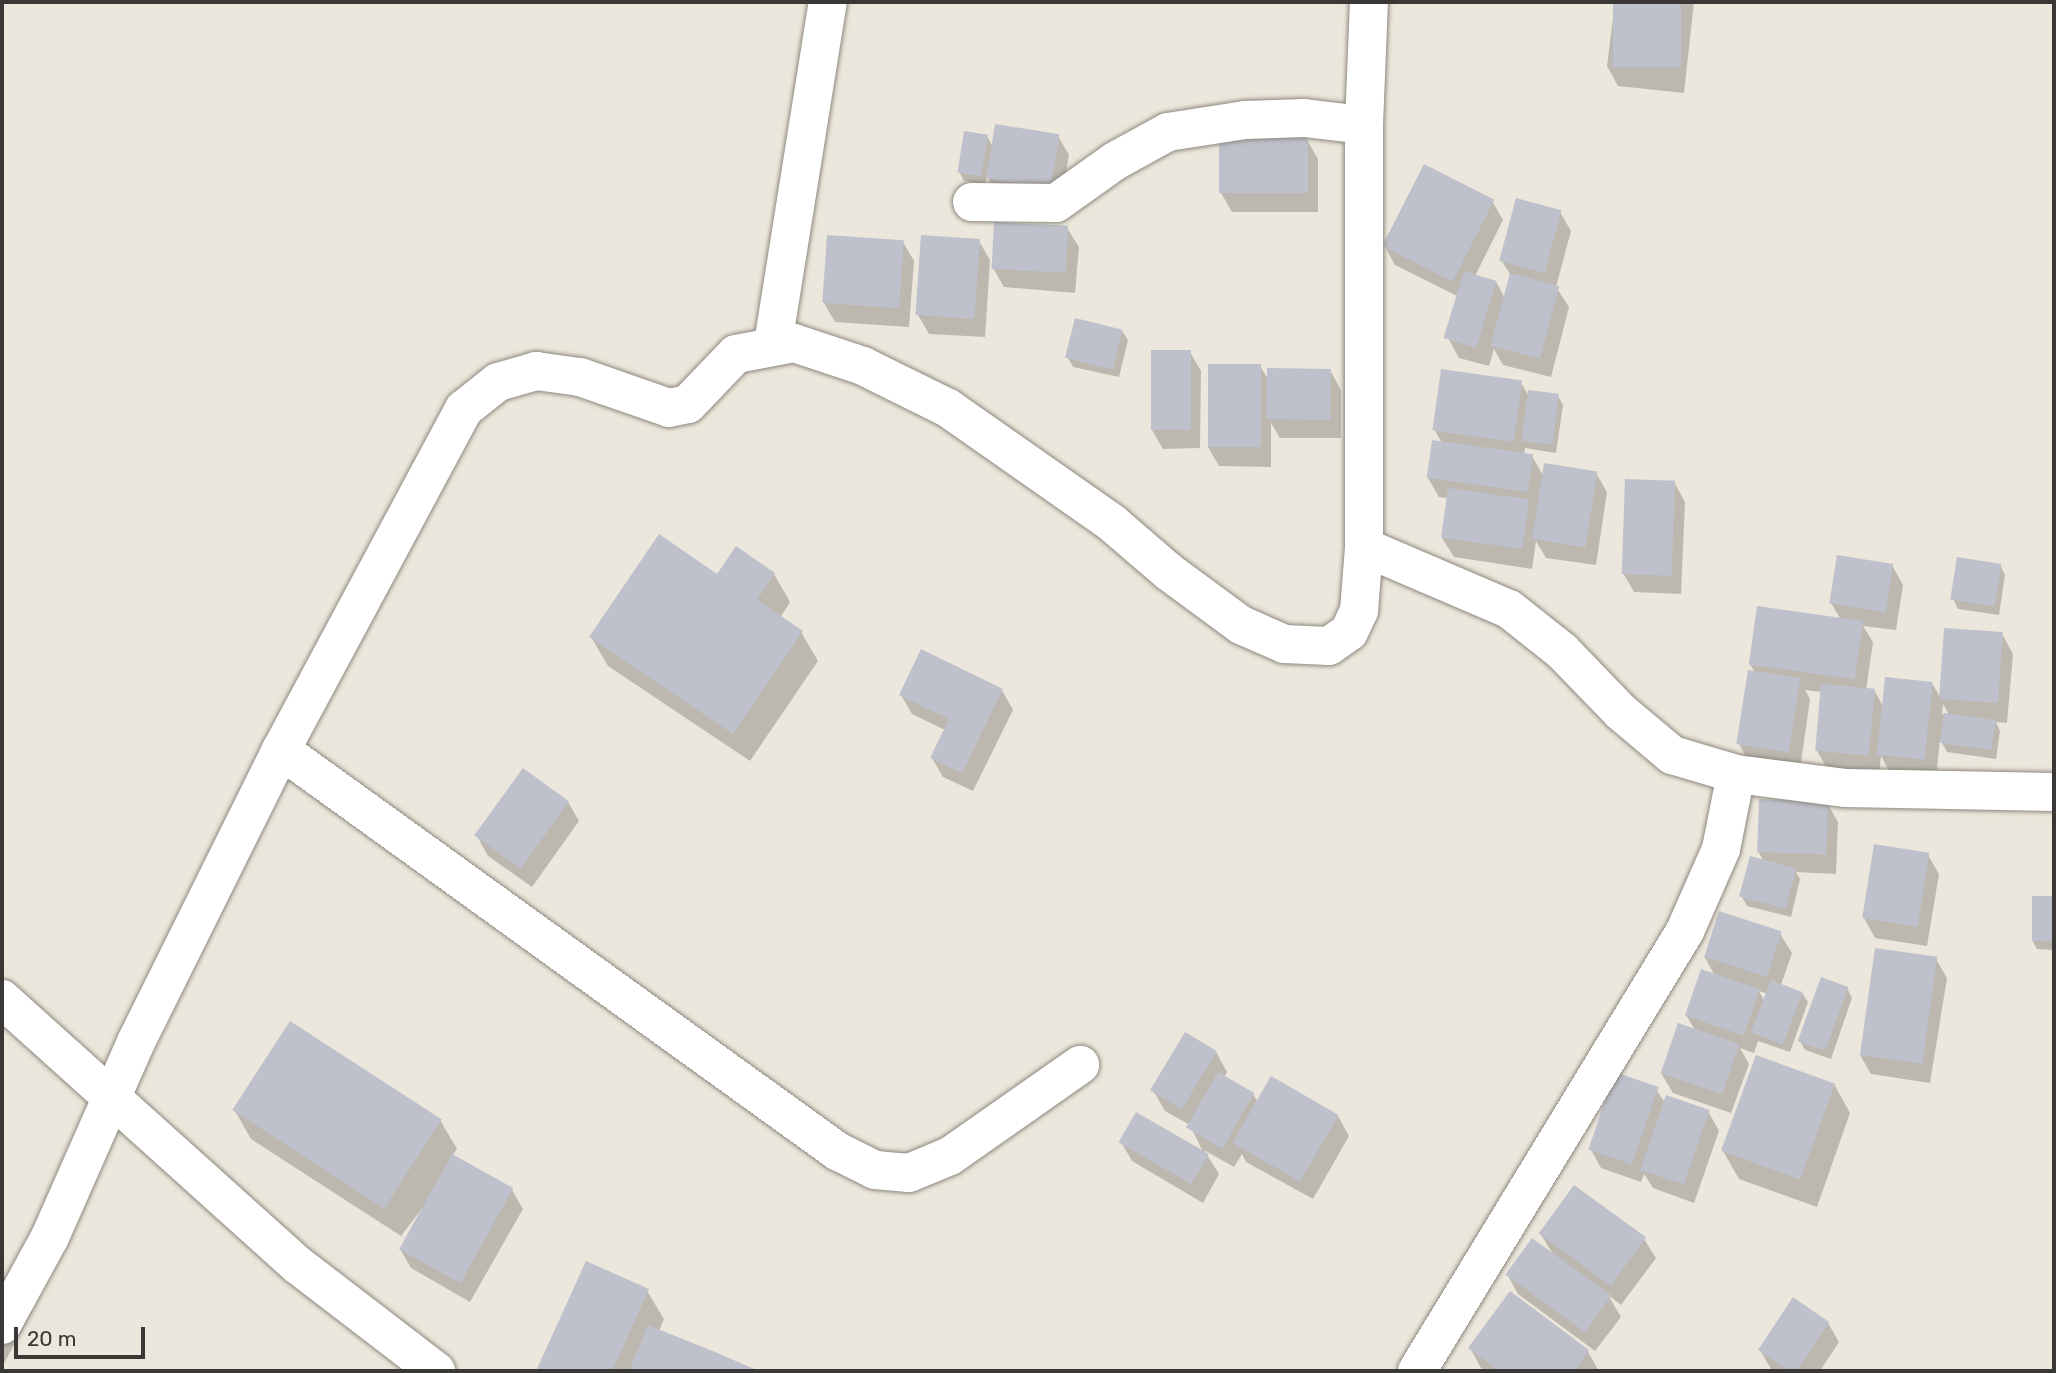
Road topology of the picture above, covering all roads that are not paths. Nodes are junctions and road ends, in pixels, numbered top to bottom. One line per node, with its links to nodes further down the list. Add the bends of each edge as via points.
1 (828, 2): 5 (street)
2 (1369, 2): 3 (street)
3 (1364, 125): 4 (street, via 1304,118 1245,120 1168,132 1115,160 1056,204); 6 (street)
4 (972, 202)
5 (773, 344): 6 (street, via 794,343 863,366 948,408 1112,523 1241,625 1284,644 1329,646 1349,632 1359,611); 7 (street, via 736,354 688,404 650,405 580,377 536,371 498,382 464,409)
6 (1364, 547): 8 (street, via 1508,609 1562,651 1621,712 1672,755)
7 (281, 750): 11 (street, via 837,1151 875,1170 909,1173 950,1156); 12 (street, via 136,1042)
8 (1736, 774): 9 (street, via 1846,788); 15 (street, via 1721,849 1685,931)
9 (2054, 792)
10 (2, 999): 12 (street)
11 (1080, 1065)
12 (112, 1101): 13 (street, via 50,1237); 14 (street, via 299,1266)
13 (2, 1325)
14 (436, 1371)
15 (1417, 1371)

